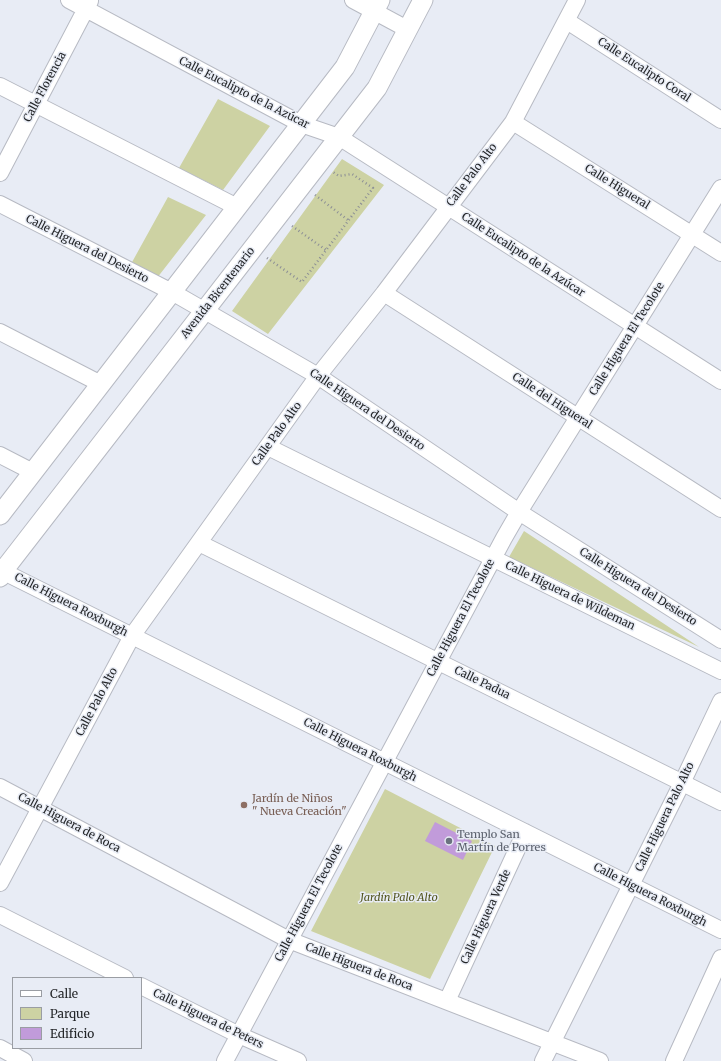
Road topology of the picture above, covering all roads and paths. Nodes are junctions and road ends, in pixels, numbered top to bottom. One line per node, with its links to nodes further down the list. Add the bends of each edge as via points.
1 (68, 0): 5 (street, Calle Eucalipto de la Azúcar)
2 (353, 0): 6 (street)
3 (422, 0): 8 (street, Avenida Bicentenario)
4 (577, 0): 7 (street, Calle Palo Alto)
5 (88, 5): 10 (street, Calle Florencia); 13 (street, Calle Eucalipto de la Azúcar)
6 (377, 6): 8 (street); 13 (street, via 345,67)
7 (567, 21): 11 (street, Calle Eucalipto Coral); 12 (street, Calle Palo Alto)
8 (407, 29): 14 (street, Avenida Bicentenario, via 377,88)
9 (0, 86): 10 (street)
10 (36, 104): 16 (street, Calle Florencia); 20 (street)
11 (721, 120)
12 (513, 122): 21 (street, Calle Palo Alto); 24 (street, Calle Higueral)
13 (301, 124): 14 (street, Calle Eucalipto de la Azúcar); 20 (street)
14 (339, 137): 21 (street, Calle Eucalipto de la Azúcar); 30 (street, Avenida Bicentenario)
15 (331, 171): 22 (path, via 339,176 352,174 373,188)
16 (0, 173)
17 (721, 188): 24 (street, Calle Higuera El Tecolote)
18 (314, 194): 22 (path)
19 (0, 204): 28 (street, Calle Higuera del Desierto)
20 (237, 207): 28 (street)
21 (448, 207): 29 (street, Calle Palo Alto); 31 (street, Calle Eucalipto de la Azúcar)
22 (348, 220): 25 (path)
23 (291, 225): 25 (path)
24 (692, 234): 26 (street, Calle Higueral); 31 (street, Calle Higuera El Tecolote)
25 (326, 250): 27 (path, via 302,282)
26 (721, 253)
27 (266, 258)
28 (172, 292): 30 (street, Calle Higuera del Desierto); 35 (street)
29 (384, 293): 33 (street, Calle Palo Alto); 36 (street, Calle del Higueral)
30 (204, 310): 33 (street, Calle Higuera del Desierto); 45 (street, Avenida Bicentenario)
31 (635, 326): 34 (street, Calle Eucalipto de la Azúcar); 36 (street, Calle Higuera El Tecolote)
32 (0, 332): 35 (street)
33 (318, 376): 37 (street, Calle Palo Alto); 41 (street, Calle Higuera del Desierto)
34 (721, 381)
35 (101, 384): 39 (street)
36 (578, 417): 40 (street, Calle del Higueral); 41 (street, Calle Higuera El Tecolote)
37 (268, 447): 43 (street, Calle Palo Alto); 44 (street, Calle Higuera de Wildeman)
38 (0, 455): 39 (street)
39 (33, 472): 42 (street)
40 (721, 509)
41 (519, 512): 44 (street, Calle Higuera El Tecolote); 47 (street, Calle Higuera del Desierto)
42 (0, 515)
43 (199, 543): 46 (street, Calle Palo Alto); 48 (street, Calle Padua)
44 (493, 558): 48 (street, Calle Higuera El Tecolote); 49 (street, Calle Higuera de Wildeman)
45 (1, 572): 46 (street, Calle Higuera Roxburgh)
46 (132, 636): 51 (street, Calle Higuera Roxburgh); 55 (street, Calle Palo Alto)
47 (721, 640)
48 (438, 662): 51 (street, Calle Higuera El Tecolote); 52 (street, Calle Padua)
49 (721, 672)
50 (721, 701): 52 (street, Calle Higuera Palo Alto)
51 (384, 762): 56 (street, Calle Higuera Roxburgh); 61 (street, Calle Higuera El Tecolote)
52 (682, 783): 54 (street, Calle Padua); 58 (street, Calle Higuera Palo Alto)
53 (0, 787): 55 (street, Calle Higuera de Roca)
54 (721, 802)
55 (40, 808): 57 (street, Calle Palo Alto); 61 (street, Calle Higuera de Roca)
56 (525, 832): 58 (street, Calle Higuera Roxburgh); 65 (street, Calle Higuera Verde)
57 (0, 883)
58 (631, 885): 60 (street, Calle Higuera Roxburgh); 67 (street, Calle Higuera Palo Alto)
59 (0, 915): 63 (street)
60 (721, 930)
61 (289, 940): 65 (street, Calle Higuera de Roca); 66 (street, Calle Higuera El Tecolote)
62 (721, 958): 74 (street)
63 (123, 977)
64 (142, 986): 66 (street, Calle Higuera de Peters)
65 (447, 1002): 67 (street, Calle Higuera de Roca)
66 (239, 1035): 70 (street, Calle Higuera El Tecolote); 71 (street, Calle Higuera de Peters)
67 (552, 1042): 72 (street, Calle Higuera Palo Alto); 73 (street, Calle Higuera de Roca)
68 (0, 1048): 69 (street)
69 (24, 1061)
70 (225, 1061)
71 (298, 1061)
72 (543, 1061)
73 (600, 1061)
74 (674, 1061)

